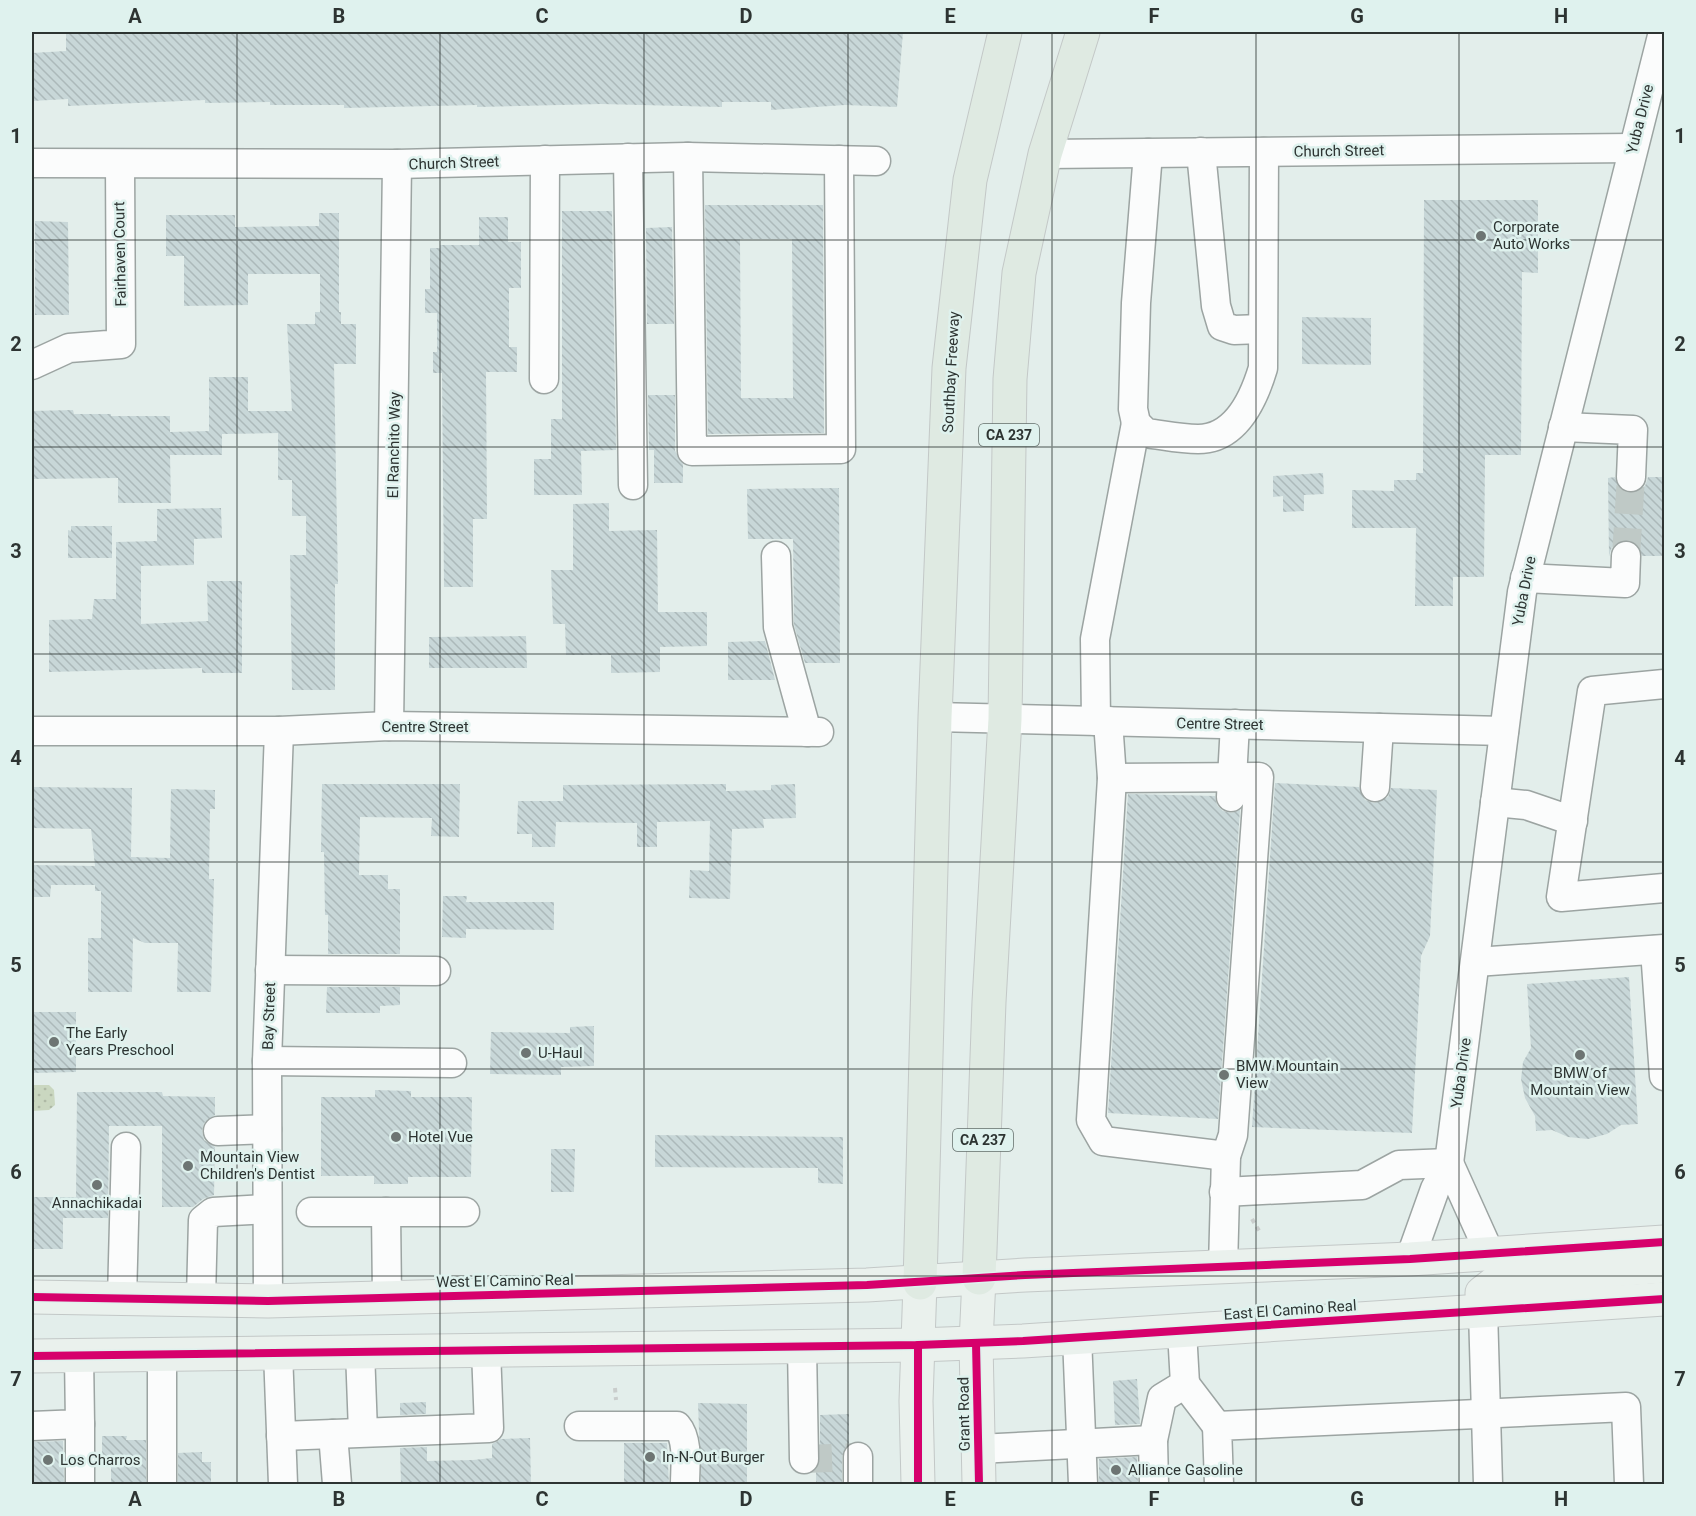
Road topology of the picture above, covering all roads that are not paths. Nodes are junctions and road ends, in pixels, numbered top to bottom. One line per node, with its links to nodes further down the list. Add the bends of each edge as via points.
1 (1005, 32): 28 (highway, Southbay Freeway, via 974,160 960,255 949,368)
2 (1083, 32): 8 (highway, CA 237)
3 (1663, 32): 4 (street, Yuba Drive)
4 (1633, 148): 6 (street, Church Street); 21 (street, Yuba Drive)
5 (1201, 152): 6 (street, Church Street); 7 (street, Church Street); 17 (street, via 1216,306 1222,326 1234,330)
6 (1264, 152): 17 (street)
7 (1148, 153): 8 (street, Church Street); 20 (street, via 1136,303)
8 (1045, 154): 29 (highway, CA 237, via 1019,273 1010,379)
9 (688, 157): 10 (street, Church Street); 12 (street, Church Street); 12 (street, via 692,451 841,448)
10 (628, 158): 11 (street, Church Street); 23 (street)
11 (545, 160): 16 (street, Church Street); 19 (street)
12 (839, 160): 13 (street, Church Street)
13 (876, 161)
14 (32, 163): 15 (street, Church Street)
15 (120, 164): 16 (street, Church Street); 18 (street, Fairhaven Court, via 121,344 69,348)
16 (398, 165): 32 (street, El Ranchito Way)
17 (1262, 329): 20 (street, via 1263,368 1256,391 1240,418 1222,432 1198,439 1146,433)
18 (32, 365)
19 (544, 379)
20 (1136, 423): 30 (street, via 1095,639)
21 (1563, 427): 22 (street, via 1633,430); 26 (street, Yuba Drive)
22 (1630, 477)
23 (633, 484)
24 (776, 556): 32 (street, Centre Street, via 778,627 813,732)
25 (1626, 556): 26 (street, via 1625,583)
26 (1525, 578): 36 (street, Yuba Drive)
27 (1665, 684): 41 (street, via 1592,691)
28 (935, 717): 29 (street, Centre Street); 66 (highway, Southbay Freeway)
29 (1005, 719): 30 (street, Centre Street); 65 (highway, CA 237)
30 (1102, 721): 31 (street, Centre Street); 37 (street)
31 (1235, 724): 33 (street, Centre Street); 38 (street)
32 (389, 726): 35 (street, Centre Street)
33 (1379, 728): 36 (street, Centre Street); 39 (street)
34 (32, 731): 35 (street, Centre Street)
35 (279, 731): 45 (street, Bay Street)
36 (1504, 731): 40 (street, Yuba Drive)
37 (1112, 778): 38 (street); 52 (street, via 1091,1120 1103,1141)
38 (1240, 784): 52 (street)
39 (1375, 787)
40 (1495, 802): 41 (street, via 1526,805); 44 (street, Yuba Drive)
41 (1574, 821): 42 (street, via 1561,897)
42 (1665, 888)
43 (1660, 949): 44 (street); 49 (street)
44 (1476, 962): 54 (street, Yuba Drive)
45 (270, 970): 46 (street); 47 (street, Bay Street)
46 (436, 972)
47 (267, 1061): 48 (street); 50 (street, Bay Street)
48 (452, 1063)
49 (1665, 1076)
50 (267, 1129): 51 (street); 56 (street, Bay Street)
51 (218, 1131)
52 (1229, 1146): 55 (street)
53 (126, 1147): 70 (street)
54 (1449, 1163): 55 (street, via 1399,1165 1362,1185); 61 (street); 62 (street, Yuba Drive, via 1435,1189)
55 (1224, 1192): 64 (street)
56 (267, 1209): 69 (street, via 213,1212 203,1220); 72 (street, Bay Street)
57 (311, 1212): 58 (street)
58 (386, 1212): 59 (street); 67 (street)
59 (465, 1212)
60 (1665, 1242): 61 (main road)
61 (1490, 1254): 62 (main road)
62 (1410, 1259): 64 (main road)
63 (1665, 1266): 73 (main road, via 1500,1279 1482,1293)
64 (1223, 1267): 65 (main road)
65 (979, 1278): 66 (main road, West El Camino Real); 76 (main road, Grant Road / CA 237)
66 (920, 1283): 67 (main road, West El Camino Real); 77 (main road)
67 (387, 1297): 72 (main road, West El Camino Real)
68 (32, 1298): 70 (main road, West El Camino Real)
69 (201, 1298): 70 (main road, West El Camino Real); 72 (main road, West El Camino Real)
70 (122, 1299)
71 (1665, 1299): 73 (main road, East El Camino Real)
72 (268, 1300)
73 (1483, 1310): 74 (main road, East El Camino Real); 86 (street)
74 (1182, 1330): 75 (main road, East El Camino Real); 85 (street)
75 (1077, 1337): 76 (main road, East El Camino Real); 95 (street)
76 (976, 1343): 77 (main road, East El Camino Real); 96 (main road, Grant Road)
77 (918, 1346): 78 (main road); 103 (main road)
78 (802, 1347): 79 (main road); 97 (street)
79 (486, 1350): 80 (main road); 91 (street, via 489,1428)
80 (360, 1351): 81 (main road); 91 (street)
81 (278, 1352): 82 (main road); 93 (street)
82 (162, 1354): 83 (main road); 99 (street)
83 (80, 1355): 84 (main road); 87 (street)
84 (32, 1356)
85 (1185, 1384): 90 (street); 94 (street, via 1162,1398)
86 (1486, 1413): 90 (street); 108 (street); 109 (street, via 1626,1407)
87 (80, 1424): 88 (street); 98 (street)
88 (32, 1426)
89 (579, 1426): 102 (street, via 677,1426 684,1444)
90 (1217, 1426): 107 (street)
91 (363, 1432): 92 (street)
92 (333, 1434): 93 (street); 101 (street)
93 (281, 1436): 100 (street)
94 (1153, 1440): 95 (street); 106 (street)
95 (1082, 1443): 96 (street); 105 (street)
96 (978, 1449): 104 (main road, Grant Road)
97 (804, 1459)
98 (80, 1485)
99 (162, 1485)
100 (284, 1485)
101 (337, 1485)
102 (685, 1485)
103 (918, 1485)
104 (979, 1485)
105 (1083, 1485)
106 (1154, 1485)
107 (1219, 1485)
108 (1488, 1485)
109 (1629, 1485)

